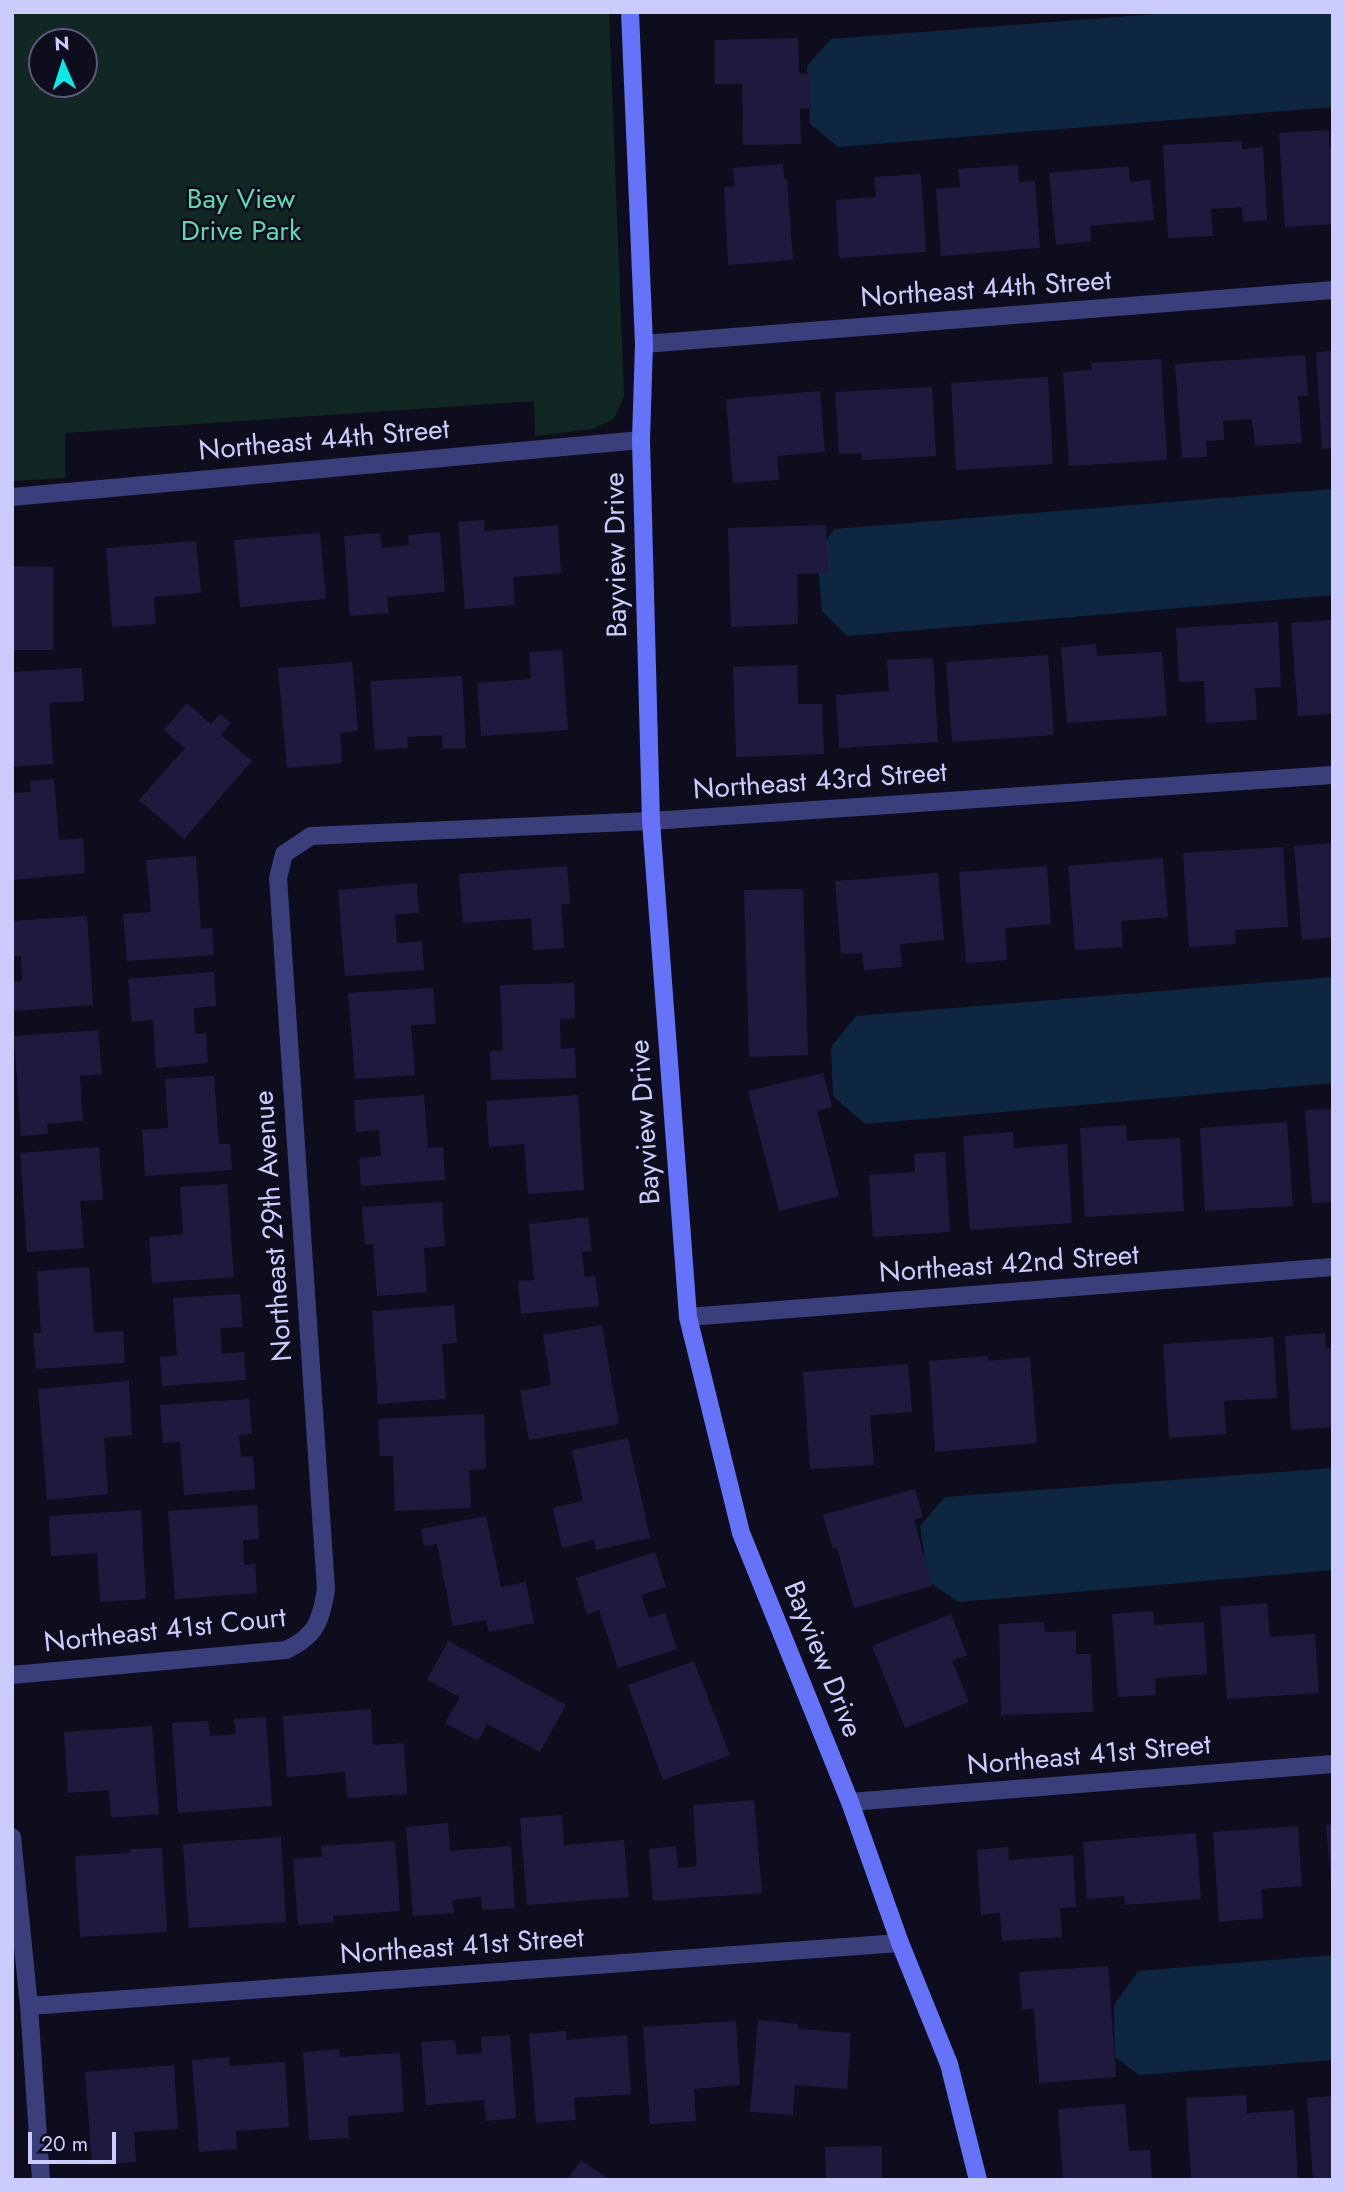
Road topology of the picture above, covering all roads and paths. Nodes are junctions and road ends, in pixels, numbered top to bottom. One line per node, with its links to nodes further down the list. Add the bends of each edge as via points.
1 (630, 12): 3 (street, Bayview Drive)
2 (1333, 290): 3 (street, Northeast 44th Street)
3 (644, 344): 4 (street, Bayview Drive)
4 (641, 440): 5 (street, Northeast 44th Street); 7 (street, Bayview Drive)
5 (12, 497)
6 (1333, 775): 7 (street, Northeast 43rd Street)
7 (651, 821): 8 (street, Northeast 43rd Street); 10 (street, Bayview Drive)
8 (311, 836): 11 (street, Northeast 29th Avenue, via 284,854 278,878 326,1589)
9 (1333, 1268): 10 (street, Northeast 42nd Street)
10 (688, 1317): 14 (street, Bayview Drive, via 741,1533)
11 (316, 1627): 12 (street, Northeast 41st Court, via 304,1642 286,1650)
12 (12, 1675)
13 (1333, 1764): 14 (street, Northeast 41st Street)
14 (850, 1802): 16 (street, Bayview Drive)
15 (12, 1837): 17 (street)
16 (900, 1943): 17 (street, Northeast 41st Street); 19 (street, Bayview Drive, via 948,2064)
17 (29, 2006): 18 (street)
18 (41, 2180)
19 (978, 2180)

